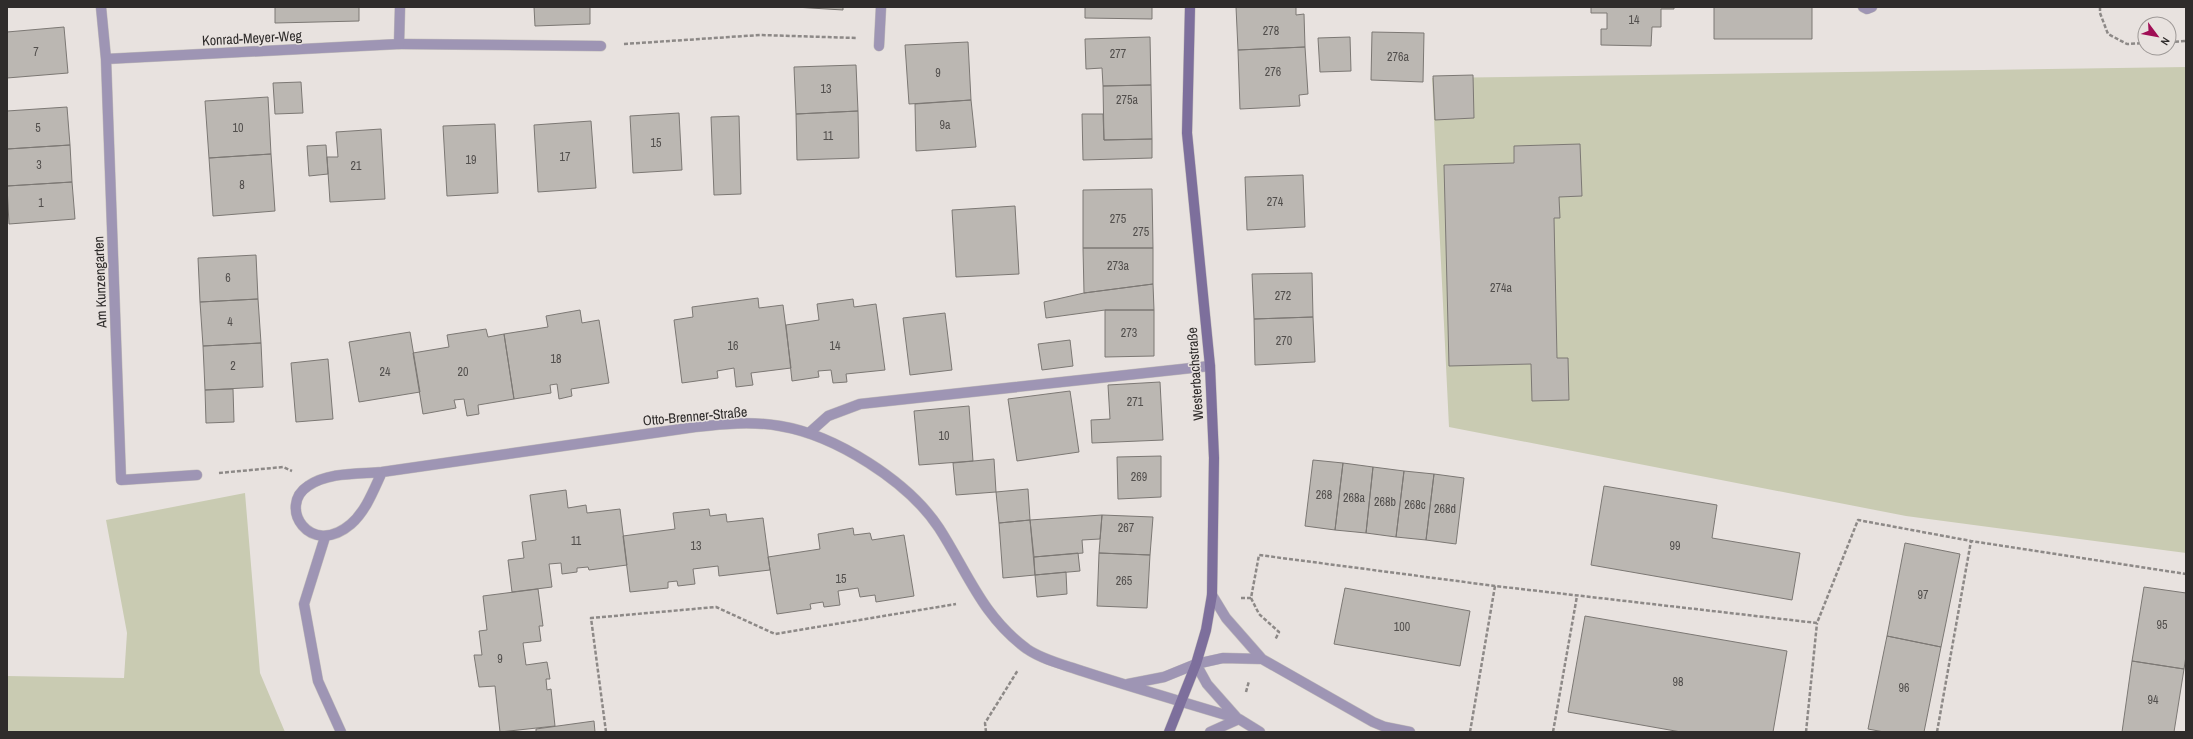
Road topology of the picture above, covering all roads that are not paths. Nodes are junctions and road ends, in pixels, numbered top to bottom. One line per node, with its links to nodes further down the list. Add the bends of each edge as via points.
1 (101, 7): 10 (street, Am Kunzengarten)
2 (400, 7): 8 (street)
3 (881, 7): 7 (street)
4 (1190, 7): 11 (main road, Westerbachstraße, via 1187,133)
5 (1863, 7): 6 (street)
6 (1872, 7)
7 (879, 42)
8 (399, 44): 9 (street, Konrad-Meyer-Weg); 10 (street, Konrad-Meyer-Weg)
9 (601, 46)
10 (106, 59): 14 (street, Am Kunzengarten, via 121,480)
11 (1210, 366): 12 (street, via 860,404 828,416); 16 (main road, Westerbachstraße, via 1214,458)
12 (809, 433): 13 (street, Otto-Brenner-Straße, via 780,426 738,423 694,427); 19 (street, Otto-Brenner-Straße, via 833,442 864,460 892,479 918,503 939,527 980,600 1012,637 1029,651)
13 (382, 472): 15 (street, via 367,502 352,523 340,532); 15 (street, Otto-Brenner-Straße, via 332,477 306,487 297,500 296,513 302,526 312,534)
14 (197, 475)
15 (325, 537): 22 (street, via 304,604 318,681)
16 (1212, 595): 17 (street, via 1226,618); 18 (main road, Westerbachstraße, via 1206,630)
17 (1262, 659): 18 (street, Otto-Brenner-Straße, via 1223,658); 26 (street, via 1373,722)
18 (1196, 664): 19 (street, Otto-Brenner-Straße, via 1164,677); 20 (main road, Westerbachstraße); 21 (street, via 1207,684)
19 (1126, 684): 20 (street, Otto-Brenner-Straße)
20 (1182, 701): 21 (street, Otto-Brenner-Straße); 23 (main road, Westerbachstraße)
21 (1239, 719): 24 (street); 25 (street)
22 (341, 732)
23 (1169, 732)
24 (1210, 732)
25 (1260, 732)
26 (1410, 732)

